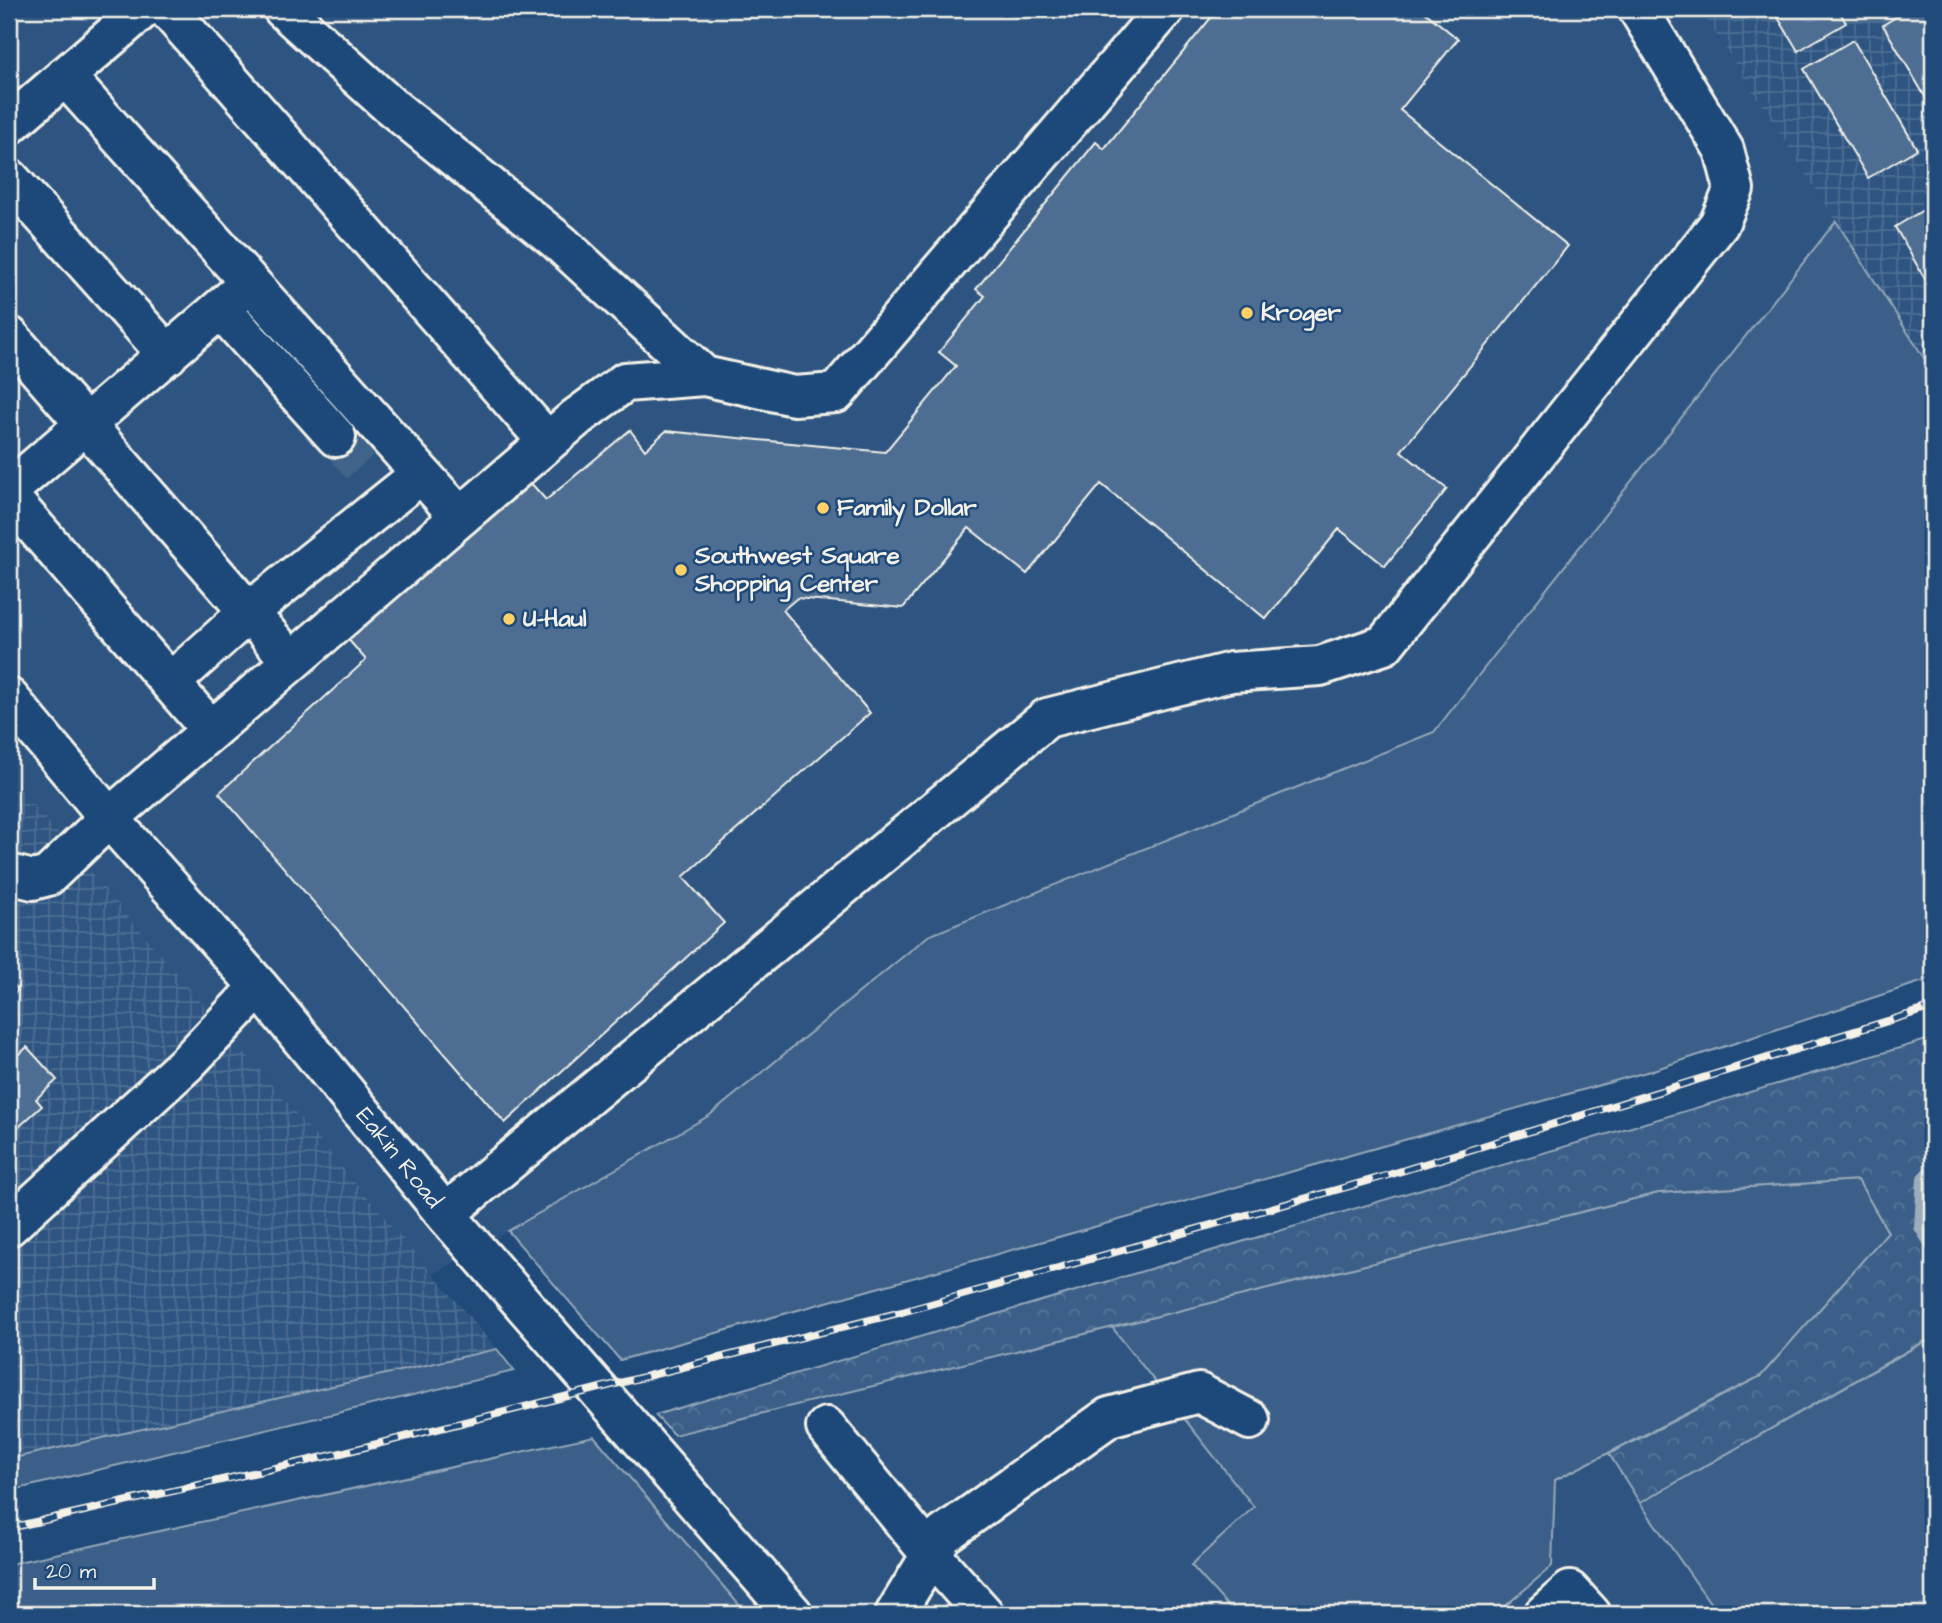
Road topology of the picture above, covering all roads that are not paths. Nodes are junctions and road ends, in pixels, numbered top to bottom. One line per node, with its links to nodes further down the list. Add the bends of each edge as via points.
1 (167, 9): 16 (street)
2 (283, 9): 13 (street, via 387,103 559,242)
3 (1166, 9): 13 (street, via 836,393 794,396)
4 (1638, 9): 29 (street, via 1724,150 1734,190 1719,224 1384,645 1320,666 1231,672 1047,718)
5 (126, 14): 6 (street)
6 (65, 76): 7 (street); 9 (street)
7 (9, 125)
8 (9, 178): 12 (street)
9 (250, 283): 10 (street); 17 (street)
10 (221, 309): 12 (street); 15 (street)
11 (9, 336): 14 (street)
12 (168, 355): 14 (street)
13 (704, 376): 16 (street, via 625,382)
14 (86, 426): 18 (street); 21 (street)
15 (335, 437)
16 (548, 442): 20 (street)
17 (421, 474): 20 (street); 21 (street, via 380,487)
18 (9, 490)
19 (9, 497): 23 (street)
20 (460, 517): 22 (street)
21 (249, 612): 22 (street); 23 (street)
22 (291, 661): 25 (street)
23 (170, 683): 25 (street)
24 (9, 698): 26 (street, Eakin Road)
25 (211, 730): 26 (street)
26 (109, 818): 27 (street, via 48,876 33,880); 28 (street, Eakin Road)
27 (9, 874)
28 (259, 987): 29 (street, Eakin Road); 30 (street, via 187,1063)
29 (444, 1214): 34 (street, Eakin Road)
30 (9, 1226)
31 (1251, 1420): 33 (street, via 1199,1393 1109,1417 943,1535)
32 (826, 1427): 33 (street)
33 (931, 1555): 35 (street); 36 (street)
34 (793, 1614)
35 (895, 1614)
36 (985, 1614)
37 (1544, 1614): 38 (street, via 1570,1591)
38 (1591, 1614)

